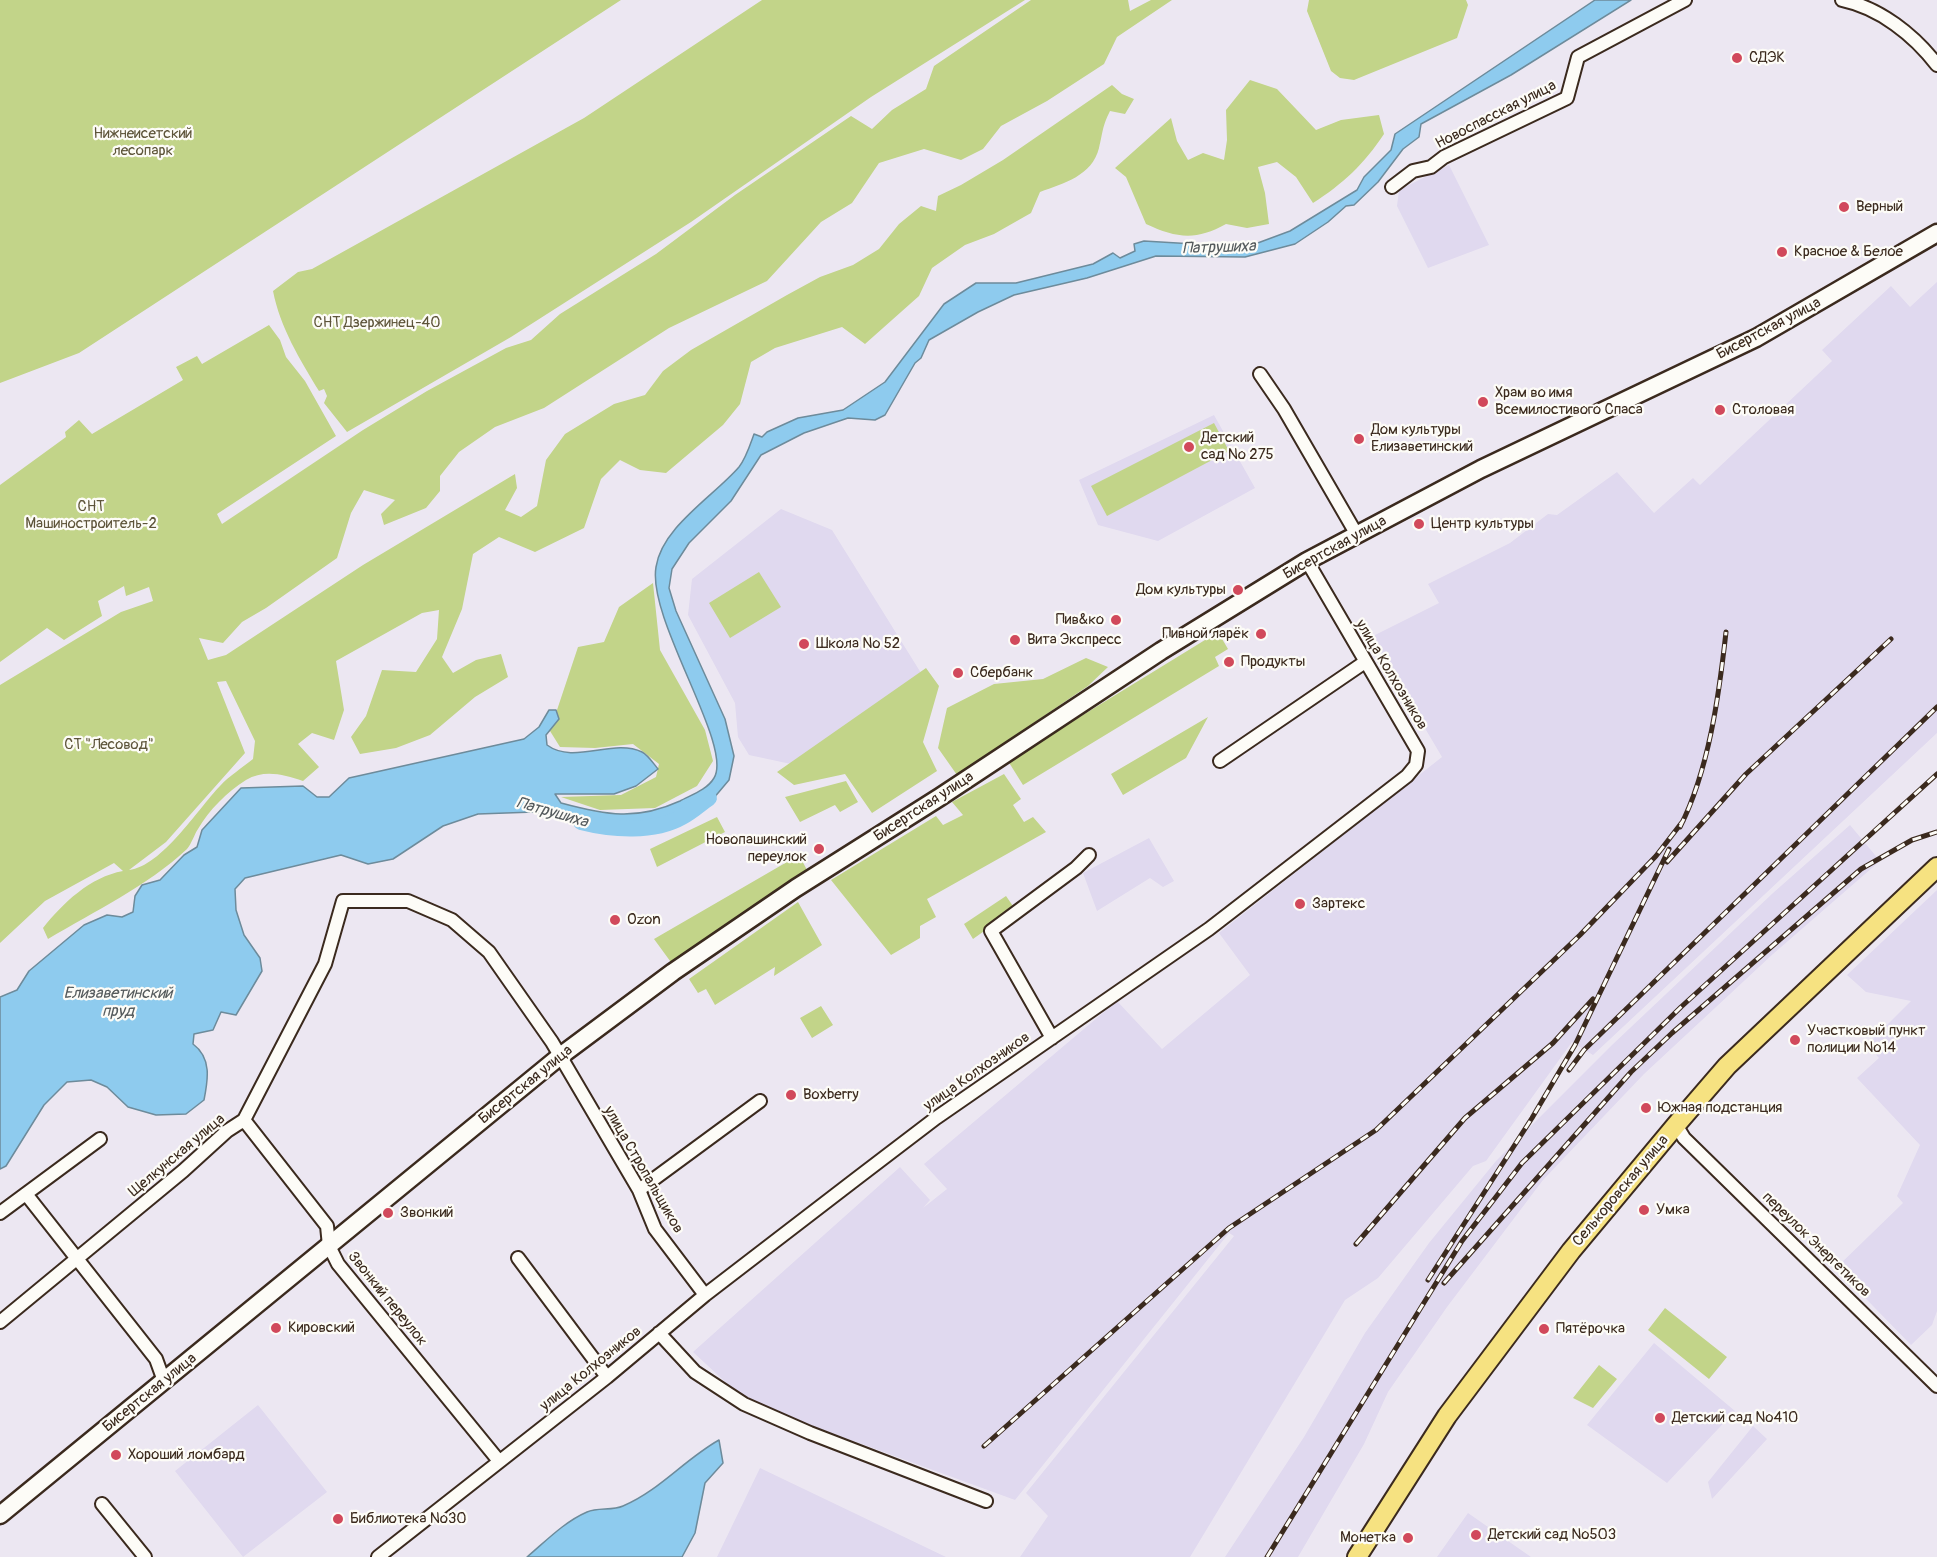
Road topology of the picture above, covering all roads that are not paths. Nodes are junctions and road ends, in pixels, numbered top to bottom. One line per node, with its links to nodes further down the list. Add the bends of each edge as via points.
1 (1685, 0): 4 (street, Новоспасская улица, via 1578,57 1567,98 1444,157 1431,167 1413,171)
2 (1842, 0): 3 (street, via 1887,18 1923,47)
3 (1937, 65)
4 (1392, 187)
5 (1937, 233): 7 (main road, Бисертская улица, via 1756,338 1481,469)
6 (1260, 374): 7 (street)
7 (1357, 535): 8 (main road, Бисертская улица)
8 (1307, 561): 9 (street, улица Колхозников); 15 (main road, Бисертская улица, via 799,886 673,972)
9 (1365, 662): 10 (street); 14 (street, улица Колхозников, via 1418,751 1416,765 1407,776 1209,929)
10 (1220, 761)
11 (1089, 855): 14 (street, via 991,931)
12 (1937, 867): 18 (main road, Селькоровская улица, via 1727,1066)
13 (344, 902): 15 (street, улица Стропальщиков, via 408,901 452,920 489,952); 17 (street, Щелкунская улица, via 325,964)
14 (1052, 1038): 26 (street, улица Колхозников, via 936,1118)
15 (559, 1057): 20 (street, улица Стропальщиков); 23 (main road, Бисертская улица)
16 (760, 1101): 20 (street)
17 (244, 1120): 23 (street, Звонкий переулок, via 327,1226); 25 (street, Щелкунская улица, via 226,1131)
18 (1676, 1125): 31 (street, переулок Энергетиков, via 1684,1138); 38 (main road, Селькоровская улица, via 1571,1251 1447,1416)
19 (100, 1139): 21 (street)
20 (639, 1190): 26 (street, улица Стропальщиков, via 655,1229)
21 (26, 1194): 22 (street); 25 (street)
22 (0, 1213)
23 (328, 1246): 30 (main road, Бисертская улица); 32 (street, Звонкий переулок, via 338,1264)
24 (518, 1258): 29 (street)
25 (77, 1259): 27 (street, Щелкунская улица); 30 (street, via 156,1359)
26 (705, 1295): 28 (street, улица Колхозников)
27 (0, 1322)
28 (659, 1333): 29 (street, улица Колхозников); 33 (street, via 695,1372 744,1404)
29 (607, 1377): 32 (street, улица Колхозников)
30 (164, 1381): 35 (main road, Бисертская улица)
31 (1937, 1386)
32 (499, 1461): 37 (street, улица Колхозников)
33 (986, 1500)
34 (102, 1504): 36 (street)
35 (0, 1515)
36 (145, 1557)
37 (378, 1557)
38 (1357, 1557)

